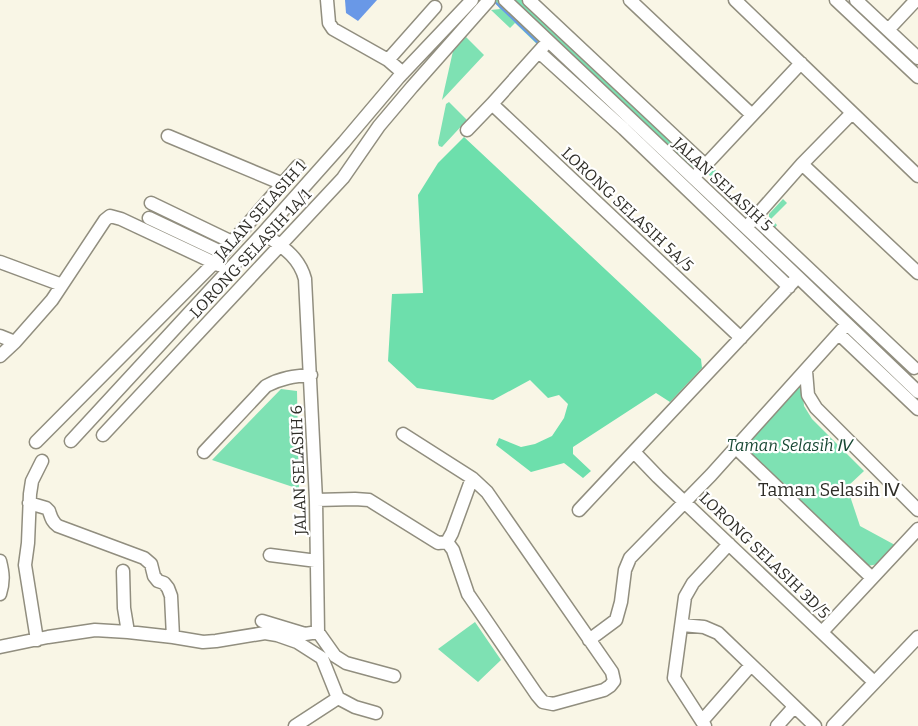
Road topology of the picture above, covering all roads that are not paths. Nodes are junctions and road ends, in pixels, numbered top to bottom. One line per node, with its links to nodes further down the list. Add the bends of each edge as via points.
1 (327, 0): 18 (street, via 333,29)
2 (472, 0): 20 (street, JALAN SELASIH 1)
3 (489, 0): 22 (street, LORONG SELASIH 1A/1)
4 (505, 0): 13 (street, JALAN SELASIH 5)
5 (511, 0): 13 (street)
6 (529, 0): 29 (street)
7 (630, 0): 25 (street)
8 (735, 0): 19 (street)
9 (836, 0): 21 (street)
10 (855, 0): 14 (street)
11 (916, 0): 14 (street)
12 (435, 8): 18 (street)
13 (517, 12): 15 (street, JALAN SELASIH 5)
14 (888, 30): 17 (street)
15 (547, 41): 16 (street); 32 (street, JALAN SELASIH 5)
16 (539, 52): 23 (street); 48 (street)
17 (918, 58)
18 (388, 60): 20 (street)
19 (801, 63): 24 (street); 25 (street)
20 (401, 75): 22 (street); 38 (street, JALAN SELASIH 1)
21 (918, 77)
22 (412, 87): 40 (street, LORONG SELASIH 1A/1, via 343,178)
23 (492, 104): 26 (street); 51 (street, LORONG SELASIH 5A/5)
24 (852, 113): 28 (street); 31 (street)
25 (752, 115): 29 (street)
26 (467, 130)
27 (168, 136): 33 (street)
28 (802, 164): 36 (street); 45 (street)
29 (705, 165): 32 (street)
30 (298, 166): 33 (street)
31 (918, 176)
32 (693, 178): 37 (street, JALAN SELASIH 5)
33 (283, 184): 39 (street)
34 (151, 203): 39 (street)
35 (149, 218): 41 (street)
36 (755, 218): 37 (street); 54 (street)
37 (746, 228): 46 (street, JALAN SELASIH 5)
38 (263, 233): 40 (street, JALAN SELASIH 6); 44 (street, JALAN SELASIH 1)
39 (232, 242): 41 (street)
40 (280, 245): 56 (street, JALAN SELASIH 6, via 303,270); 61 (street, LORONG SELASIH 1A/1)
41 (223, 253): 43 (street)
42 (0, 262): 47 (street)
43 (214, 263): 44 (street); 47 (street, via 110,216); 63 (street)
44 (229, 270): 62 (street, JALAN SELASIH 1)
45 (918, 273)
46 (798, 277): 48 (street); 49 (street, JALAN SELASIH 5)
47 (62, 285): 52 (street)
48 (789, 287): 51 (street)
49 (843, 329): 55 (street); 57 (street, JALAN SELASIH 5); 59 (street, JALAN SELASIH 5)
50 (0, 336): 52 (street)
51 (741, 338): 66 (street)
52 (15, 342): 53 (street)
53 (0, 357)
54 (916, 365): 57 (street)
55 (806, 371): 64 (street); 73 (street, via 808,395 816,408)
56 (311, 375): 65 (street, via 288,377 266,386); 69 (street, JALAN SELASIH 6)
57 (904, 378): 58 (street, JALAN SELASIH 5)
58 (918, 392)
59 (918, 409)
60 (403, 434): 68 (street)
61 (103, 435)
62 (71, 441)
63 (36, 442)
64 (736, 448): 70 (street); 81 (street)
65 (204, 452)
66 (634, 452): 70 (street, LORONG SELASIH 3D/5); 72 (street)
67 (42, 460): 71 (street, via 32,481)
68 (472, 478): 75 (street); 91 (street, via 487,492)
69 (316, 500): 75 (street, via 369,500 438,543); 79 (street, JALAN SELASIH 6)
70 (685, 502): 76 (street, LORONG SELASIH 3D/5); 91 (street, via 630,558 616,620)
71 (29, 503): 88 (street, via 50,511 58,526 151,564 154,576 164,583 171,596); 90 (street, via 25,565)
72 (579, 510)
73 (918, 510)
74 (918, 529): 81 (street)
75 (447, 542): 91 (street, via 468,594 543,702 553,704 604,690 614,681)
76 (729, 544): 84 (street, via 693,583 685,597); 87 (street, LORONG SELASIH 3D/5)
77 (270, 555): 79 (street)
78 (0, 561): 82 (street)
79 (317, 561): 86 (street, JALAN SELASIH 6)
80 (123, 571): 85 (street)
81 (872, 578): 87 (street)
82 (0, 594)
83 (262, 621): 86 (street, via 305,634)
84 (682, 625): 94 (street, via 705,627 717,633); 100 (street, via 674,678)
85 (128, 632): 88 (street); 90 (street, via 95,630)
86 (318, 632): 93 (street)
87 (822, 632): 96 (street, LORONG SELASIH 3D/5)
88 (173, 637): 93 (street, via 203,642 265,633)
89 (918, 637): 96 (street)
90 (37, 640): 92 (street)
91 (590, 640)
92 (0, 647)
93 (326, 653): 95 (street, via 346,663); 97 (street)
94 (751, 665): 98 (street); 100 (street)
95 (394, 676)
96 (874, 682): 104 (street)
97 (338, 698): 99 (street); 101 (street)
98 (794, 706): 102 (street); 103 (street)
99 (376, 713)
100 (703, 724)
101 (296, 726)
102 (777, 726)
103 (814, 726)
104 (833, 726)

